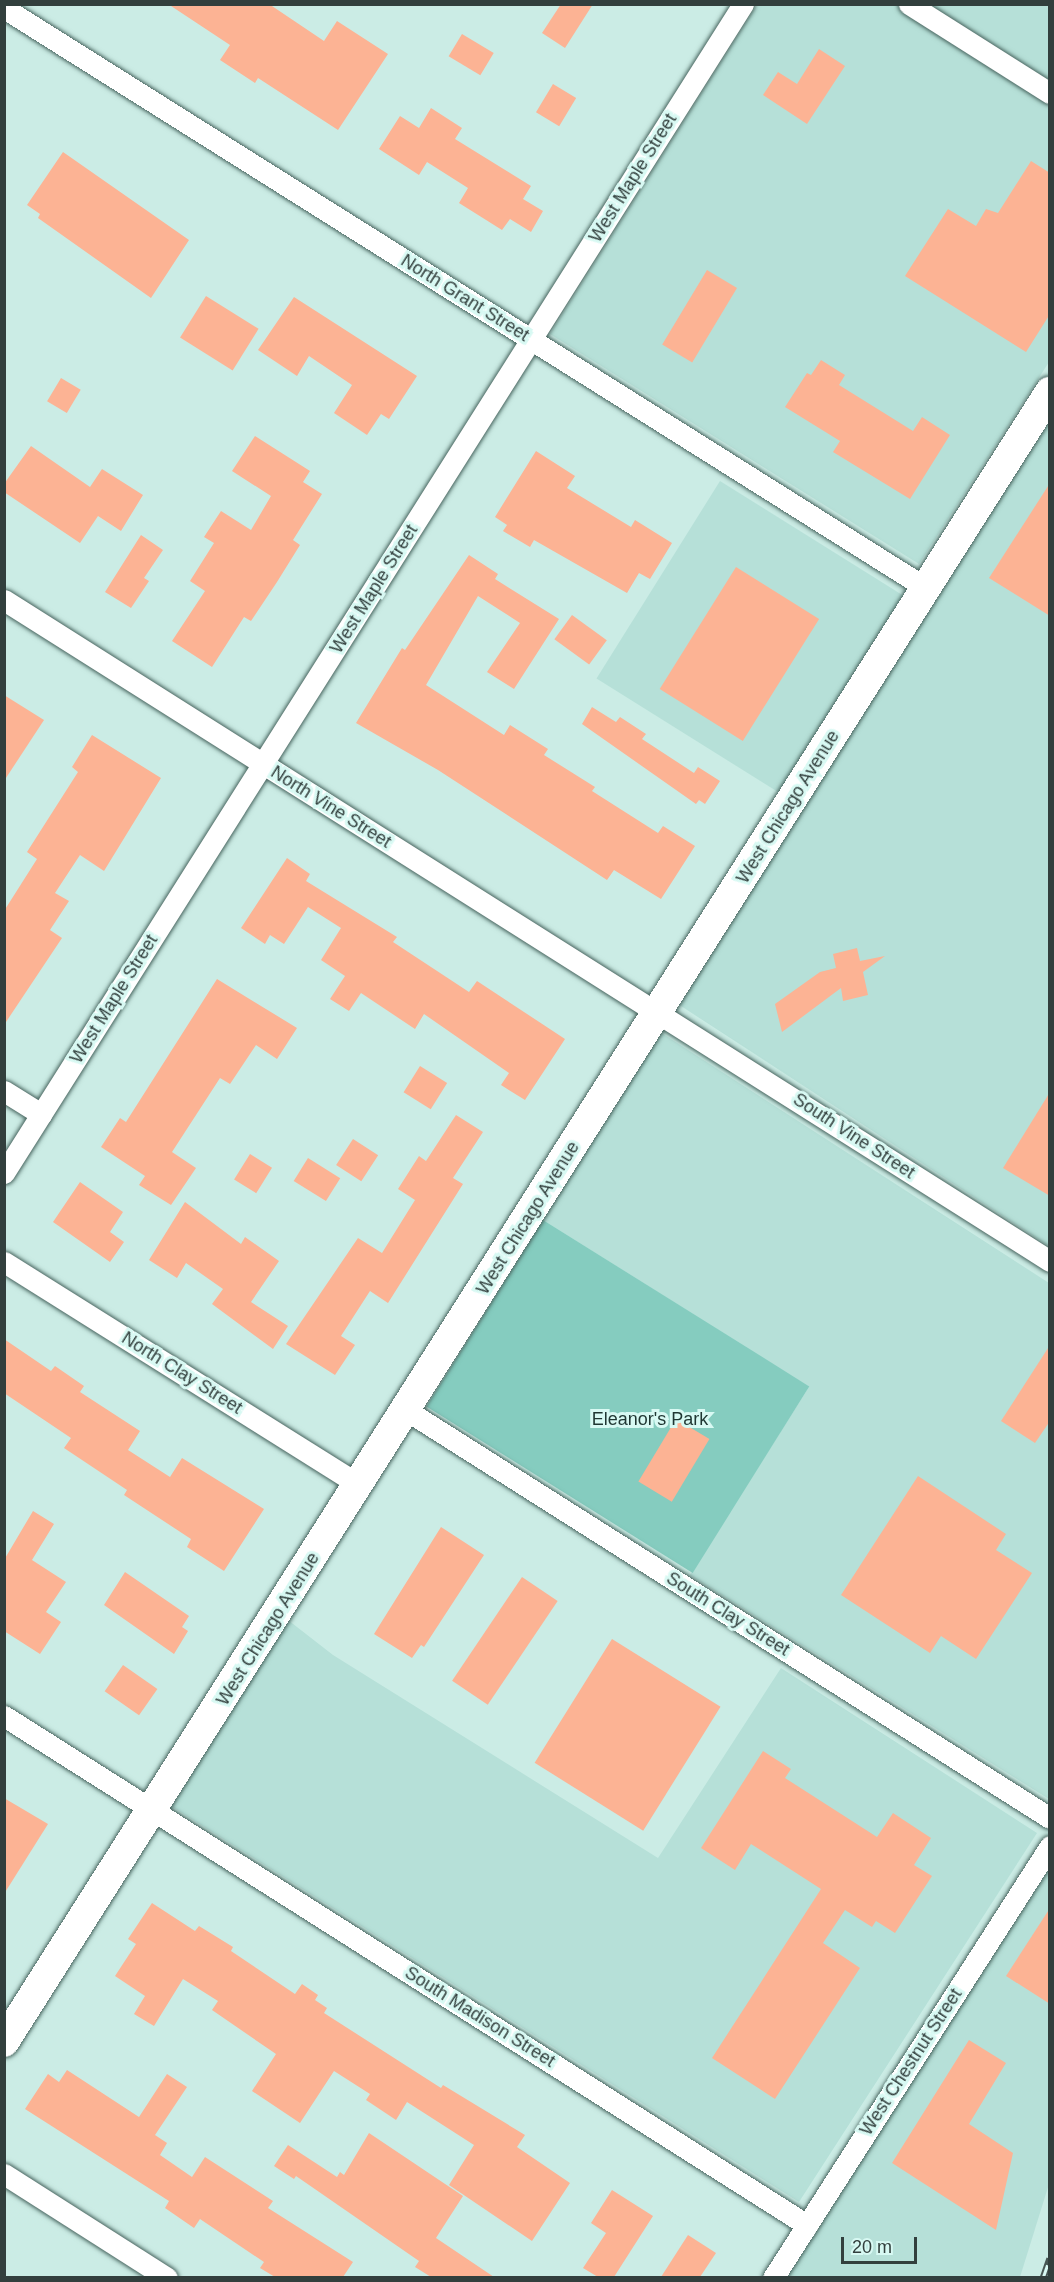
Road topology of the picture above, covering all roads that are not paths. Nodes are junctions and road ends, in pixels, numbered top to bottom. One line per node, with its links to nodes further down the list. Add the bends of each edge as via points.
1 (743, 4): 5 (street, West Maple Street)
2 (909, 4): 4 (street)
3 (4, 8): 5 (street, North Grant Street)
4 (1050, 93)
5 (531, 339): 7 (street, North Grant Street); 9 (street, West Maple Street)
6 (1050, 392): 7 (main road, West Chicago Avenue)
7 (926, 588): 10 (main road, West Chicago Avenue)
8 (4, 600): 9 (street, North Vine Street)
9 (263, 764): 10 (street, North Vine Street); 12 (street, West Maple Street)
10 (658, 1013): 14 (street, South Vine Street); 16 (main road, West Chicago Avenue)
11 (4, 1091): 12 (street)
12 (41, 1114): 13 (street, West Maple Street)
13 (4, 1173)
14 (1050, 1261)
15 (4, 1262): 17 (street, North Clay Street)
16 (406, 1410): 17 (main road, West Chicago Avenue); 20 (street, South Clay Street)
17 (359, 1485): 19 (main road, West Chicago Avenue)
18 (4, 1716): 19 (street, South Madison Street)
19 (153, 1810): 22 (main road, West Chicago Avenue); 24 (street, South Madison Street)
20 (1050, 1818)
21 (1050, 1846): 24 (street, West Chestnut Street)
22 (4, 2042)
23 (4, 2174): 25 (street)
24 (807, 2224): 26 (street, West Chestnut Street)
25 (167, 2277)
26 (773, 2277)

